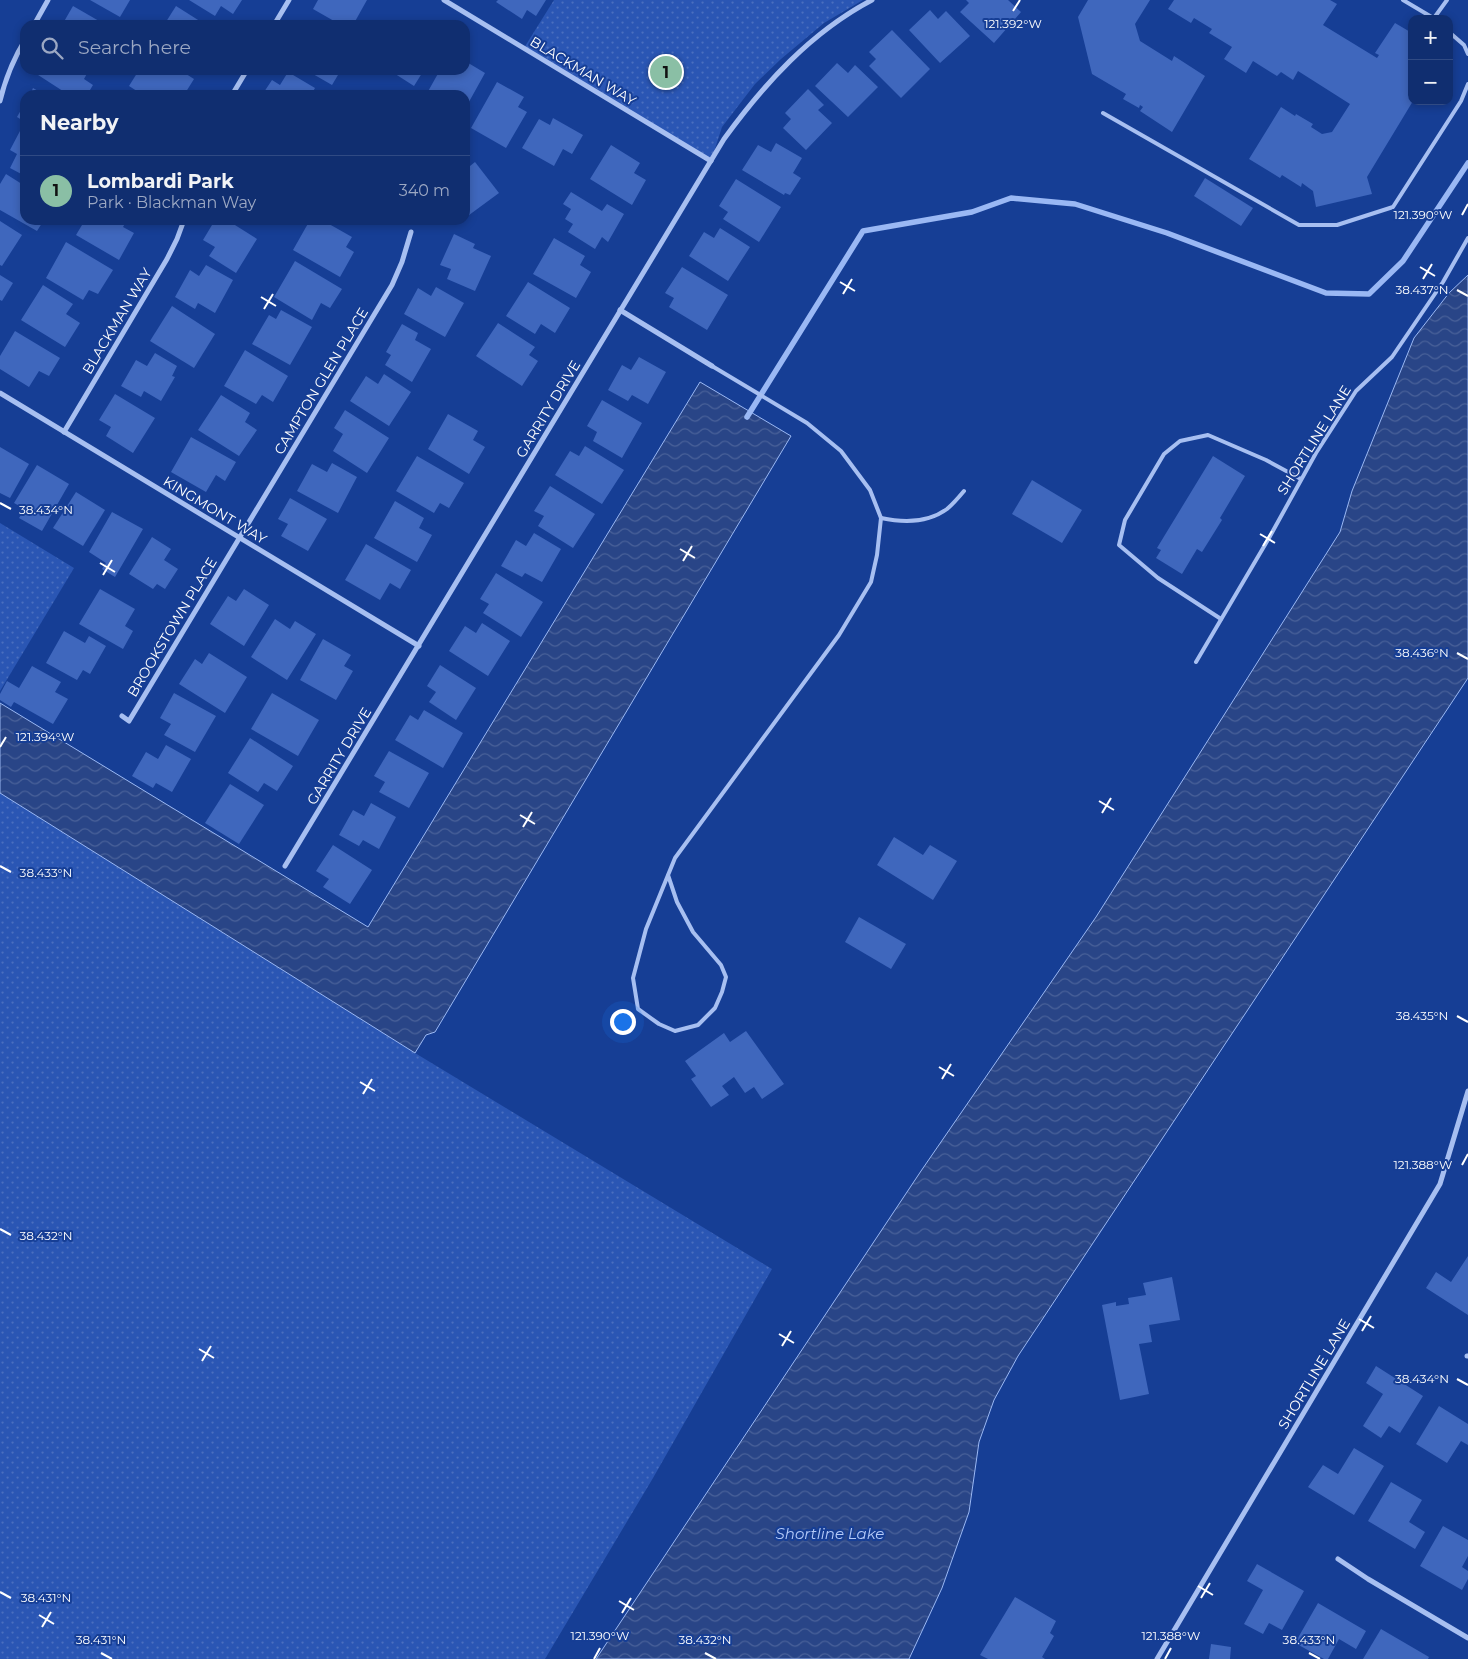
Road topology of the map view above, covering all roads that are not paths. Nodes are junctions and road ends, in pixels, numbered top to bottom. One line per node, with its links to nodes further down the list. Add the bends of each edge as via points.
1 (48, 0): 9 (street)
2 (289, 0): 10 (street)
3 (444, 0): 19 (street, BLACKMAN WAY)
4 (872, 0): 19 (street, GARRITY DRIVE, via 808,44 775,75 746,109)
5 (1404, 0): 7 (lane)
6 (1447, 0): 8 (lane)
7 (1429, 15)
8 (1436, 15)
9 (37, 20)
10 (277, 20)
11 (1453, 35): 13 (lane, via 1464,45)
12 (20, 48): 17 (street)
13 (1468, 54)
14 (244, 75): 16 (street)
15 (1468, 84): 18 (lane, via 1461,101 1393,207 1337,225 1299,225)
16 (235, 90)
17 (0, 101)
18 (1103, 112)
19 (711, 161): 23 (street, GARRITY DRIVE)
20 (182, 225): 26 (street, BLACKMAN WAY, via 168,259)
21 (411, 232): 30 (street, CAMPTON GLEN PLACE, via 392,284)
22 (1468, 238): 27 (lane, SHORTLINE LANE, via 1444,282 1392,357 1356,391)
23 (620, 310): 24 (street); 32 (street, GARRITY DRIVE)
24 (712, 366): 29 (lane, via 807,423 841,451 870,490)
25 (0, 393): 26 (street, KINGMONT WAY)
26 (64, 432): 30 (street, KINGMONT WAY)
27 (1300, 479): 31 (lane, SHORTLINE LANE); 31 (lane, via 1208,434 1180,441 1164,454 1125,520 1119,545 1158,578)
28 (964, 492): 29 (lane, via 947,509 928,518 900,522)
29 (881, 518): 36 (lane, via 871,582 843,628 675,858)
30 (239, 538): 32 (street, KINGMONT WAY); 34 (street, BROOKSTOWN PLACE, via 129,721)
31 (1221, 619): 33 (lane, SHORTLINE LANE)
32 (418, 646): 35 (street, GARRITY DRIVE)
33 (1196, 662)
34 (122, 716)
35 (286, 866)
36 (668, 875): 36 (lane, via 677,902 693,932 721,965 726,977 715,1008 698,1025 675,1031 638,1009 633,978 646,930)
37 (1468, 1091): 40 (street, SHORTLINE LANE, via 1440,1184)
38 (1338, 1558): 39 (street)
39 (1468, 1638)
40 (1157, 1659)

